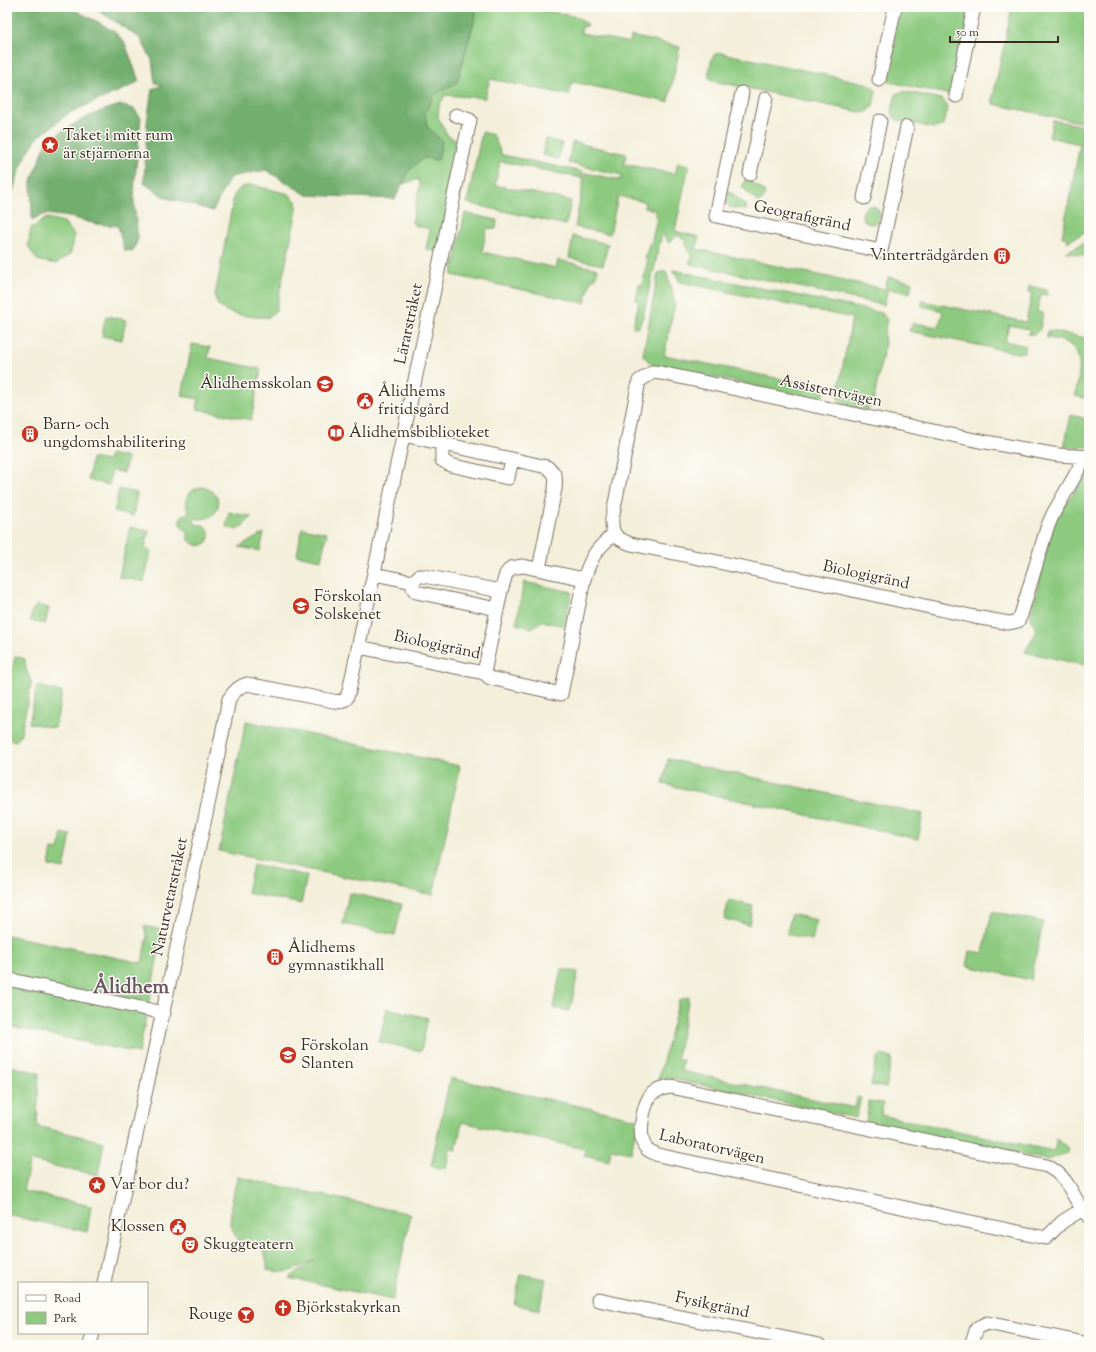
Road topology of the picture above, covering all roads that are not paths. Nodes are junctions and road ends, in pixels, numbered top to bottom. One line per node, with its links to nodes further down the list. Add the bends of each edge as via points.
1 (895, 7): 3 (street)
2 (974, 7): 5 (street)
3 (880, 80)
4 (742, 92): 9 (street, Geografigränd, via 716,216 881,251)
5 (956, 96)
6 (766, 98): 10 (street)
7 (456, 115): 12 (street, Lärarstråket, via 470,120)
8 (880, 121): 11 (street, Geografigränd)
9 (907, 127)
10 (750, 174)
11 (864, 198)
12 (404, 436): 13 (street); 19 (street, Lärarstråket)
13 (442, 444): 15 (street); 15 (street, via 442,460 450,465 508,478)
14 (1086, 457): 16 (street, Assistentvägen); 17 (street, Assistentvägen, via 1058,455 976,440 652,372 639,381 612,519 611,527)
15 (512, 459): 18 (street, via 547,467 553,471 556,478)
16 (1047, 528): 17 (street, Biologigränd, via 1021,615 1018,621 1009,622 974,617 631,544 621,541)
17 (614, 534): 20 (street, Biologigränd, via 601,545 590,561)
18 (539, 569): 20 (street, Biologigränd); 22 (street, Biologigränd, via 523,566 511,568 506,574)
19 (374, 574): 21 (street); 24 (street, Lärarstråket)
20 (584, 579): 25 (street, Biologigränd, via 561,694 490,678)
21 (413, 582): 22 (street, via 419,576 424,576); 23 (street, via 416,592)
22 (501, 592): 23 (street, Biologigränd)
23 (497, 609): 25 (street, Biologigränd)
24 (359, 647): 25 (street, Biologigränd); 26 (street, Lärarstråket, via 346,698 338,702 248,684)
25 (484, 673)
26 (240, 686): 28 (street, Naturvetarstråket, via 229,699)
27 (7, 979): 28 (street)
28 (164, 1013): 30 (street, Naturvetarstråket)
29 (1085, 1213): 29 (street, Laboratorvägen, via 1064,1178 1047,1166 671,1088 662,1088 654,1093 644,1114 641,1132 643,1142 647,1149 658,1155 1046,1238 1062,1222)
30 (104, 1282)
31 (598, 1300): 35 (street, Fysikgränd)
32 (93, 1334): 34 (street)
33 (1089, 1344): 36 (street, via 987,1323 977,1328)
34 (90, 1345)
35 (819, 1345)
36 (971, 1345)

